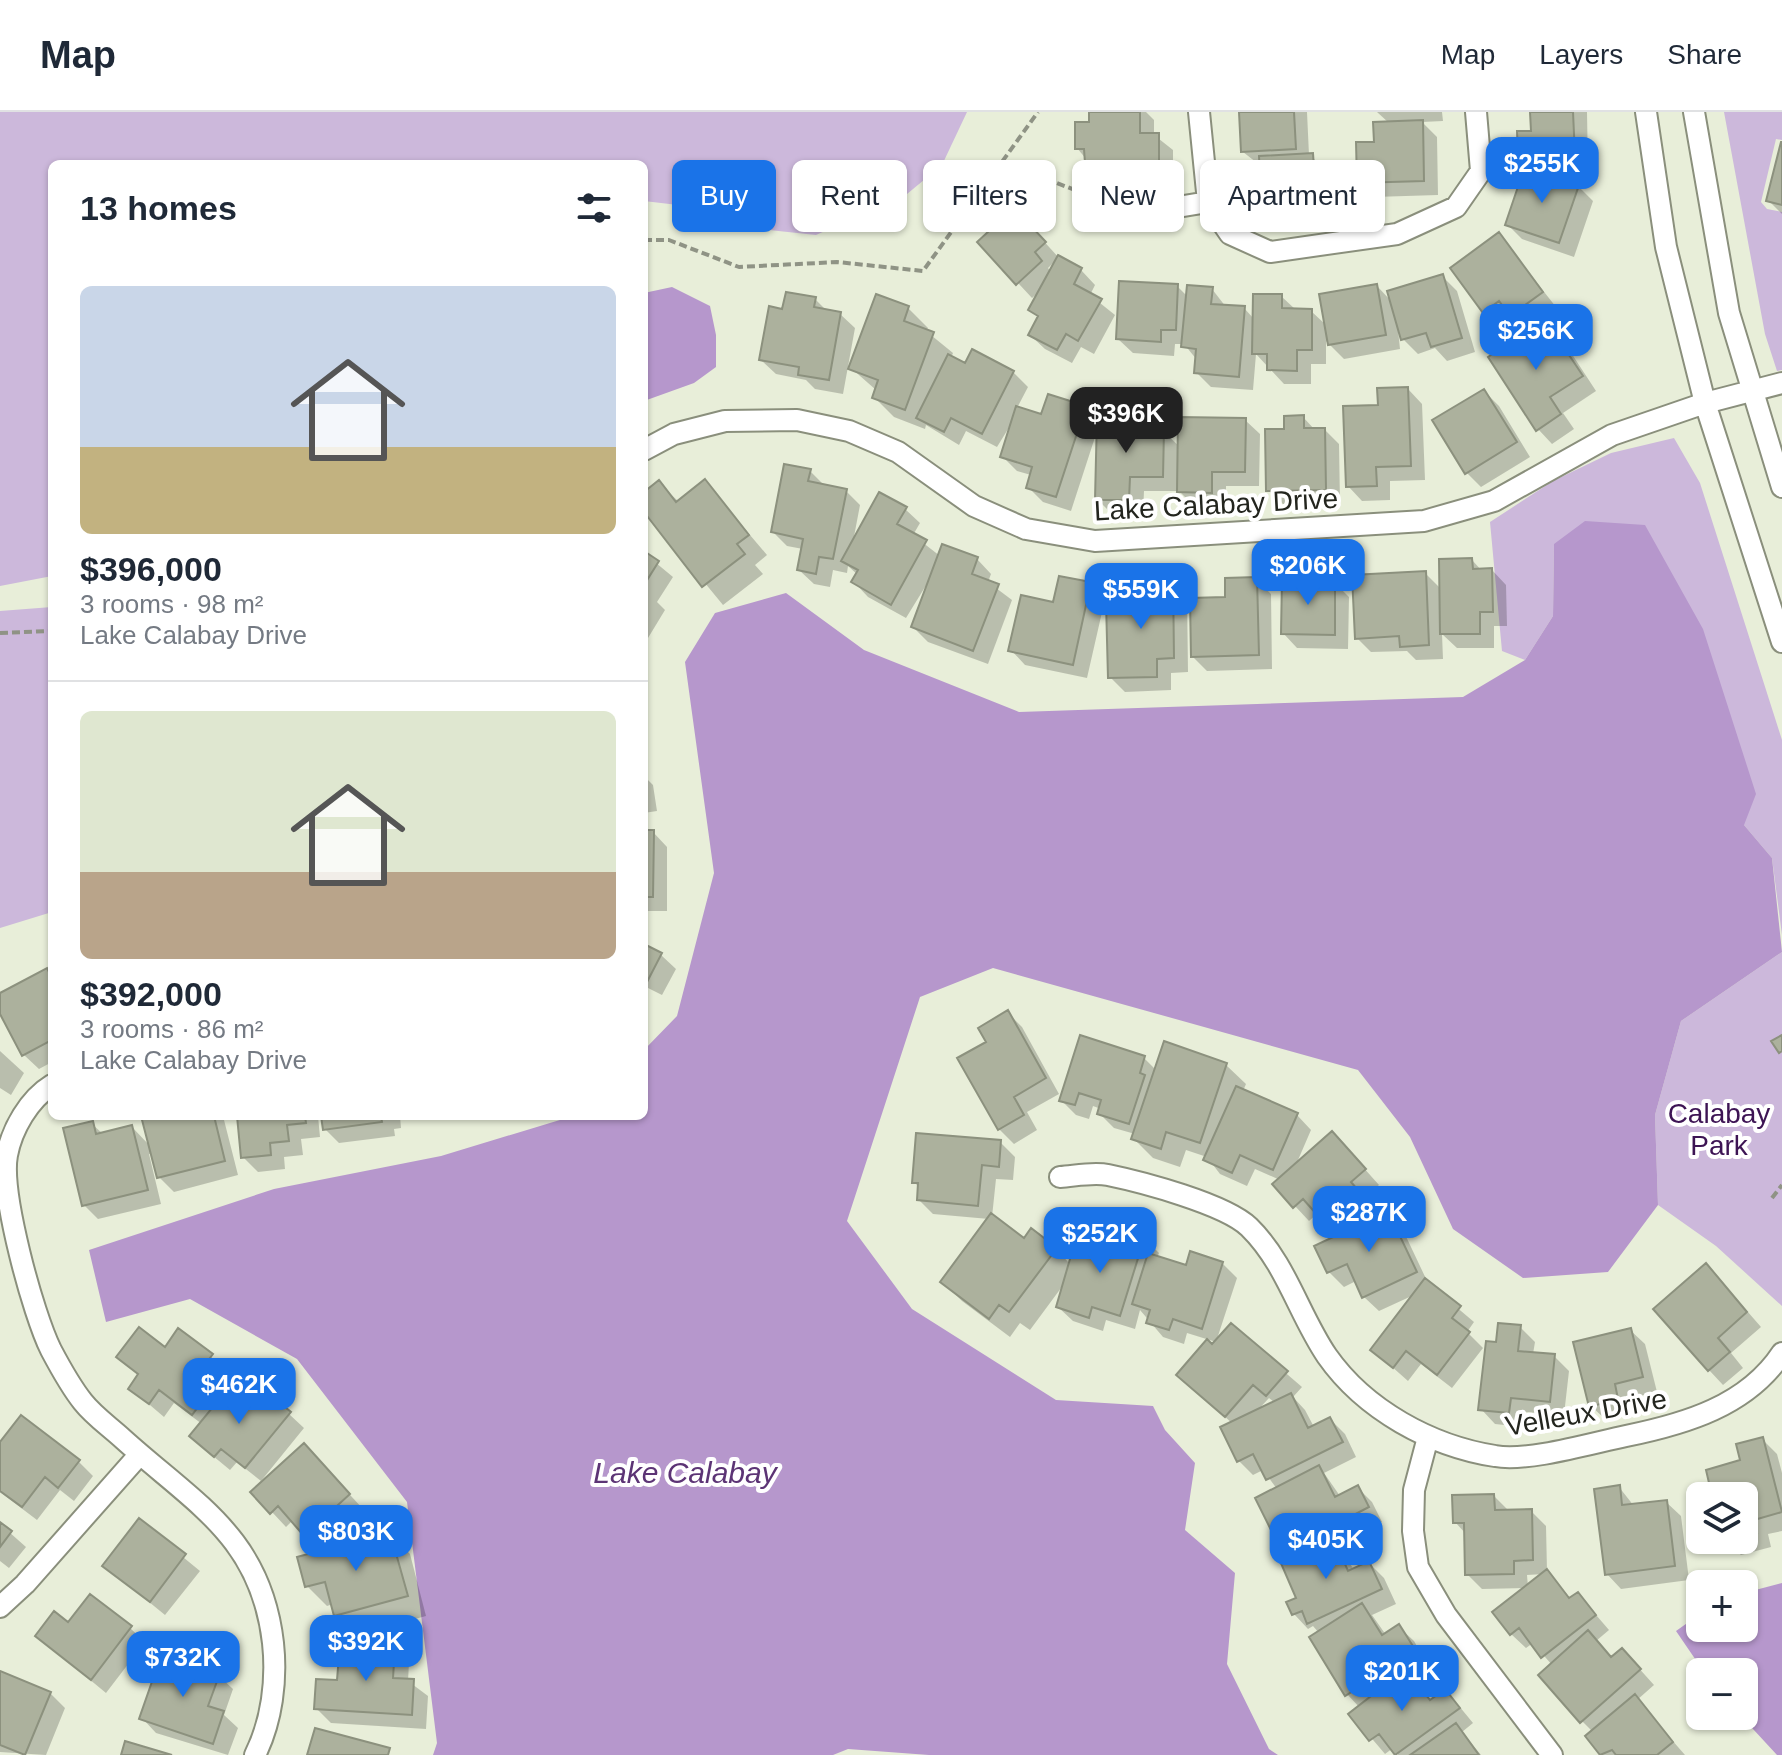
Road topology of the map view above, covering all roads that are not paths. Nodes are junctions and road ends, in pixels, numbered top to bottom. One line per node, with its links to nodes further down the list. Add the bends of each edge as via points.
1 (1199, 112): 5 (street)
2 (1476, 112): 6 (street, via 1481,171 1456,207 1397,234 1270,252)
3 (1646, 112): 9 (street, via 1666,247)
4 (1694, 112): 8 (street, via 1723,285)
5 (1204, 160)
6 (1229, 232)
7 (1782, 383): 8 (street, Lake Calabay Drive)
8 (1751, 392): 9 (street, Lake Calabay Drive); 11 (street)
9 (1705, 403): 10 (street, Lake Calabay Drive, via 1612,435 1494,501 1424,521 1095,541 1026,529 974,506 898,452 849,431 797,420 725,421 674,434); 12 (street)
10 (648, 448)
11 (1782, 487)
12 (1782, 642)
13 (48, 1087): 17 (street, via 19,1121 7,1156 8,1200 50,1348 84,1403)
14 (1060, 1177): 16 (street, Velleux Drive, via 1105,1174 1217,1207 1248,1226 1280,1266 1328,1357 1372,1404)
15 (1782, 1353): 16 (street, Velleux Drive, via 1728,1404 1676,1426 1497,1457)
16 (1428, 1437): 20 (street, via 1414,1490 1418,1567 1446,1615)
17 (140, 1454): 18 (street); 19 (street, via 210,1513 241,1550 269,1605 277,1676)
18 (0, 1607)
19 (255, 1755)
20 (1552, 1755)

